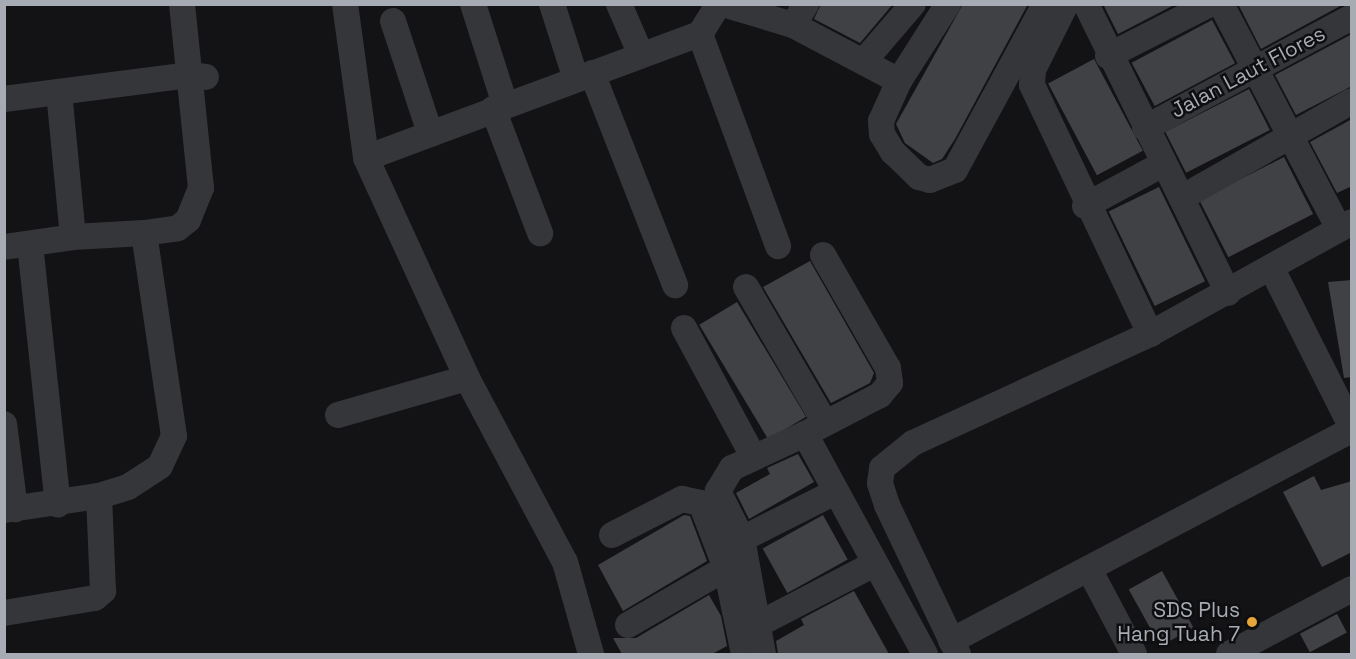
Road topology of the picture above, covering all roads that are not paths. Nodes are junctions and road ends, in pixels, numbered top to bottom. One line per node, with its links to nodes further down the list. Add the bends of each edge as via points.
1 (182, 4): 22 (street)
2 (345, 4): 32 (street)
3 (473, 4): 28 (street)
4 (552, 4): 23 (street)
5 (619, 4): 18 (street)
6 (721, 4): 14 (street); 17 (street)
7 (913, 4): 20 (street)
8 (948, 4): 24 (street)
9 (1045, 4): 24 (street, via 955,170 945,177 919,177 886,144 881,121)
10 (1066, 4): 35 (street, via 1033,70 1032,86)
11 (1086, 4): 19 (street)
12 (1210, 4): 19 (street)
13 (1221, 4): 21 (street)
14 (800, 15): 20 (street)
15 (1352, 17): 21 (street, Jalan Laut Flores)
16 (393, 21): 30 (street)
17 (700, 34): 18 (street); 41 (street)
18 (641, 55): 23 (street)
19 (1108, 56): 29 (street)
20 (864, 61): 24 (street)
21 (1256, 67): 29 (street, Jalan Laut Flores); 31 (street)
22 (199, 76): 25 (street); 38 (street, via 201,188 195,210 178,228)
23 (584, 76): 28 (street); 45 (street)
24 (899, 81)
25 (60, 92): 26 (street); 39 (street)
26 (4, 99)
27 (1352, 101): 31 (street)
28 (499, 106): 30 (street); 37 (street)
29 (1145, 128): 33 (street)
30 (430, 133): 32 (street)
31 (1292, 136): 34 (street); 36 (street)
32 (366, 158): 50 (street)
33 (1163, 164): 34 (street); 35 (street)
34 (1183, 197): 47 (street)
35 (1085, 206): 49 (street)
36 (1345, 225): 44 (street)
37 (540, 233)
38 (144, 234): 39 (street); 57 (street, via 174,436 160,466 128,487)
39 (73, 237): 40 (street)
40 (30, 244): 42 (street); 58 (street)
41 (778, 246)
42 (4, 247)
43 (823, 255): 53 (street, via 890,375 880,395)
44 (1272, 269): 47 (street); 54 (street)
45 (675, 285)
46 (746, 287): 53 (street)
47 (1228, 293): 49 (street)
48 (684, 328): 55 (street)
49 (1150, 334): 69 (street, via 913,443 882,468 880,483 886,505)
50 (467, 378): 51 (street); 71 (street, via 565,562)
51 (338, 415)
52 (4, 424): 59 (street)
53 (814, 428): 55 (street); 56 (street)
54 (1352, 429): 64 (street)
55 (753, 456): 61 (street, via 732,468 718,491)
56 (833, 493): 61 (street); 62 (street)
57 (99, 496): 58 (street); 66 (street, via 105,585 99,595)
58 (58, 504): 59 (street)
59 (10, 510)
60 (612, 535): 63 (street, via 682,499 696,499 705,510)
61 (742, 539): 68 (street)
62 (874, 564): 68 (street); 70 (street)
63 (726, 568): 67 (street); 74 (street)
64 (1089, 569): 69 (street); 76 (street)
65 (1352, 589): 77 (street)
66 (4, 613)
67 (628, 625)
68 (755, 626): 75 (street)
69 (954, 648)
70 (921, 653)
71 (591, 654)
72 (722, 654): 73 (street)
73 (734, 654)
74 (744, 654)
75 (763, 654)
76 (1134, 654)
77 (1229, 654)

